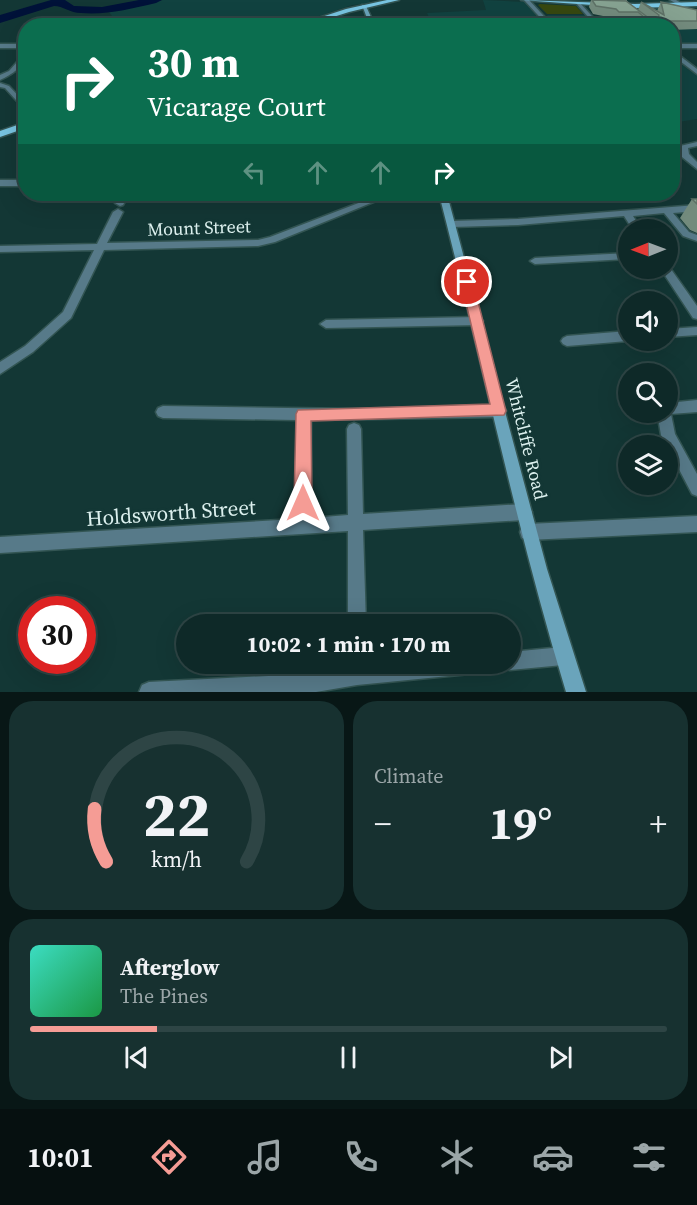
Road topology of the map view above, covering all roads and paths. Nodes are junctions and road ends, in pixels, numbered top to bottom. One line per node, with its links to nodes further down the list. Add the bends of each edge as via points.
1 (396, 0): 7 (main road)
2 (525, 0): 5 (main road); 13 (street)
3 (672, 0): 9 (street)
4 (594, 2): 5 (main road); 8 (main road)
5 (578, 4): 14 (street)
6 (697, 4): 9 (main road)
7 (364, 6): 11 (main road); 12 (main road)
8 (625, 6): 9 (main road); 10 (street)
9 (684, 6)
10 (633, 12)
11 (323, 18)
12 (369, 18)
13 (543, 18)
14 (591, 18)
15 (0, 46): 16 (street)
16 (18, 46)
17 (680, 46): 18 (street)
18 (697, 49)
19 (680, 58): 21 (street)
20 (18, 64): 22 (street)
21 (697, 72)
22 (0, 78)
23 (0, 85): 24 (street, via 8,87)
24 (18, 99)
25 (18, 128): 26 (main road)
26 (0, 134)
27 (697, 144): 28 (street, via 684,146 685,155)
28 (697, 167)
29 (0, 183): 30 (street)
30 (18, 183)
31 (122, 201): 40 (street)
32 (371, 201): 40 (street, Mount Street, via 258,243)
33 (445, 201): 38 (main road, Whitcliffe Road)
34 (697, 208): 35 (street)
35 (667, 211): 36 (street); 39 (street, via 686,234)
36 (628, 214): 37 (street); 38 (street)
37 (631, 219)
38 (452, 224): 46 (main road, Whitcliffe Road)
39 (697, 238)
40 (100, 247): 41 (street, Mount Street); 52 (street, via 67,315)
41 (0, 249)
42 (618, 257): 43 (street)
43 (535, 261)
44 (672, 279): 45 (street)
45 (697, 315)
46 (477, 321): 47 (street); 55 (main road, Whitcliffe Road)
47 (326, 324)
48 (697, 331): 49 (street)
49 (678, 332)
50 (618, 337): 51 (street)
51 (567, 341)
52 (0, 369)
53 (697, 406): 54 (street)
54 (678, 408)
55 (499, 411): 57 (street); 61 (main road, Whitcliffe Road)
56 (163, 412): 57 (street)
57 (304, 414): 64 (street)
58 (666, 423): 60 (street, via 668,435)
59 (354, 429): 62 (street)
60 (697, 489)
61 (524, 512): 62 (street, Holdsworth Street); 65 (main road, Whitcliffe Road)
62 (356, 522): 64 (street, Holdsworth Street); 67 (street)
63 (697, 524): 65 (street)
64 (303, 526): 66 (street, Holdsworth Street)
65 (528, 532): 68 (main road, Whitcliffe Road)
66 (0, 545)
67 (357, 614)
68 (563, 656): 69 (street); 73 (main road, Whitcliffe Road)
69 (521, 660)
70 (349, 674): 71 (street)
71 (325, 687): 72 (street)
72 (150, 692)
73 (576, 692)

